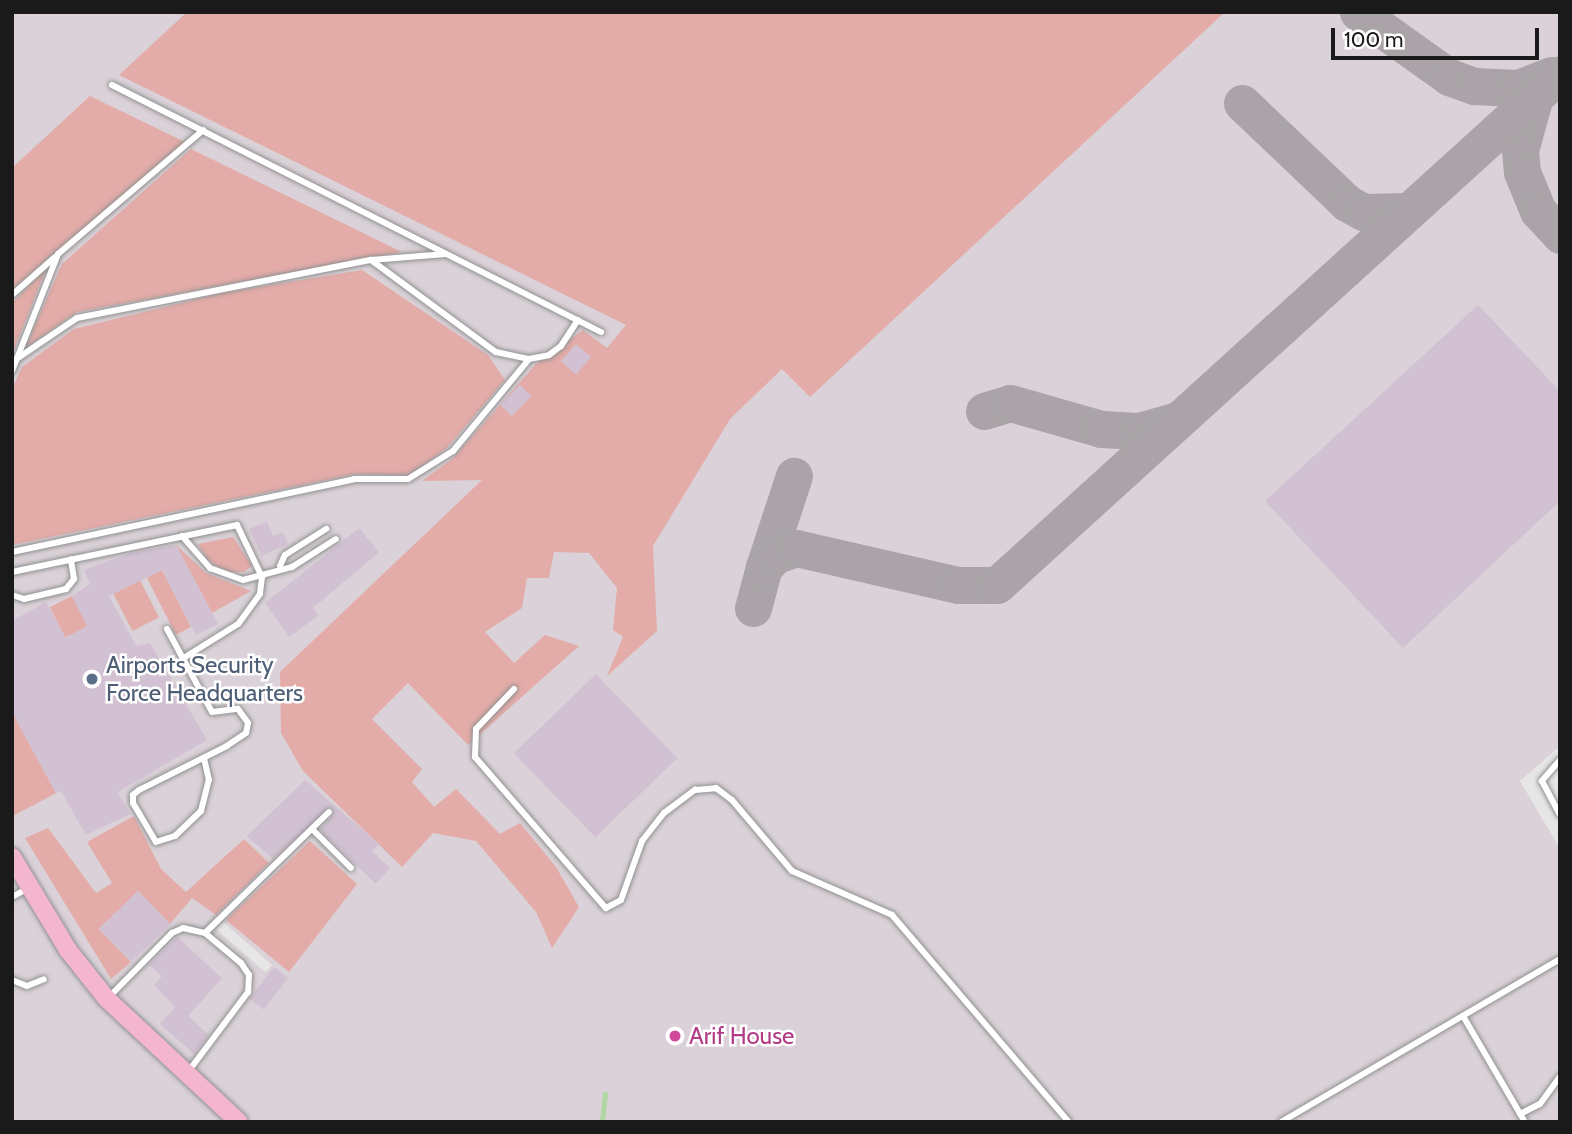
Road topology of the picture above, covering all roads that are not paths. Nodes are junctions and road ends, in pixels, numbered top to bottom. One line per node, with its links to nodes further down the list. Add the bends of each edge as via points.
1 (112, 85): 2 (lane)
2 (203, 130): 3 (lane); 4 (lane)
3 (58, 254): 6 (lane); 10 (lane)
4 (446, 254): 5 (lane); 7 (lane)
5 (371, 260): 9 (lane, via 496,352); 10 (lane, via 77,318)
6 (12, 295)
7 (578, 320): 8 (lane); 9 (lane, via 561,346 549,355)
8 (601, 332)
9 (529, 359): 15 (lane, via 453,451 408,479 354,479)
10 (15, 361): 11 (lane)
11 (12, 371)
12 (326, 529): 17 (lane, via 285,555)
13 (182, 536): 16 (lane); 19 (lane, via 200,560 225,576); 19 (lane, via 237,525)
14 (336, 539): 17 (lane, via 292,567)
15 (12, 552)
16 (71, 559): 18 (lane); 20 (lane, via 74,579 66,589 24,599)
17 (280, 566): 19 (lane)
18 (12, 572)
19 (262, 577): 22 (lane, via 253,609 238,624)
20 (12, 595)
21 (167, 629): 22 (lane)
22 (182, 659): 24 (lane, via 212,712 238,709 248,723 239,738)
23 (514, 690): 43 (lane, via 477,729 475,757 606,908 621,900 642,841 664,813 695,790 716,788 732,800 792,871 892,915)
24 (204, 758): 24 (lane, via 134,795 133,803 156,842 175,836 201,811 209,780)
25 (1560, 761): 27 (lane, via 1542,780)
26 (329, 812): 28 (lane)
27 (1560, 815)
28 (312, 829): 30 (lane); 33 (lane)
29 (12, 857): 31 (street)
30 (351, 869)
31 (30, 887): 32 (lane); 37 (street, via 68,950)
32 (12, 897)
33 (205, 933): 37 (lane, via 193,928 172,933); 39 (lane, via 241,963 250,984)
34 (1560, 959): 38 (lane)
35 (12, 979): 36 (lane, via 27,986)
36 (44, 979)
37 (107, 999): 39 (street)
38 (1463, 1016): 41 (lane); 44 (lane)
39 (185, 1076): 42 (street)
40 (1560, 1076): 41 (lane, via 1540,1104)
41 (1520, 1114): 45 (lane)
42 (239, 1122)
43 (1069, 1122)
44 (1281, 1122)
45 (1525, 1122)

